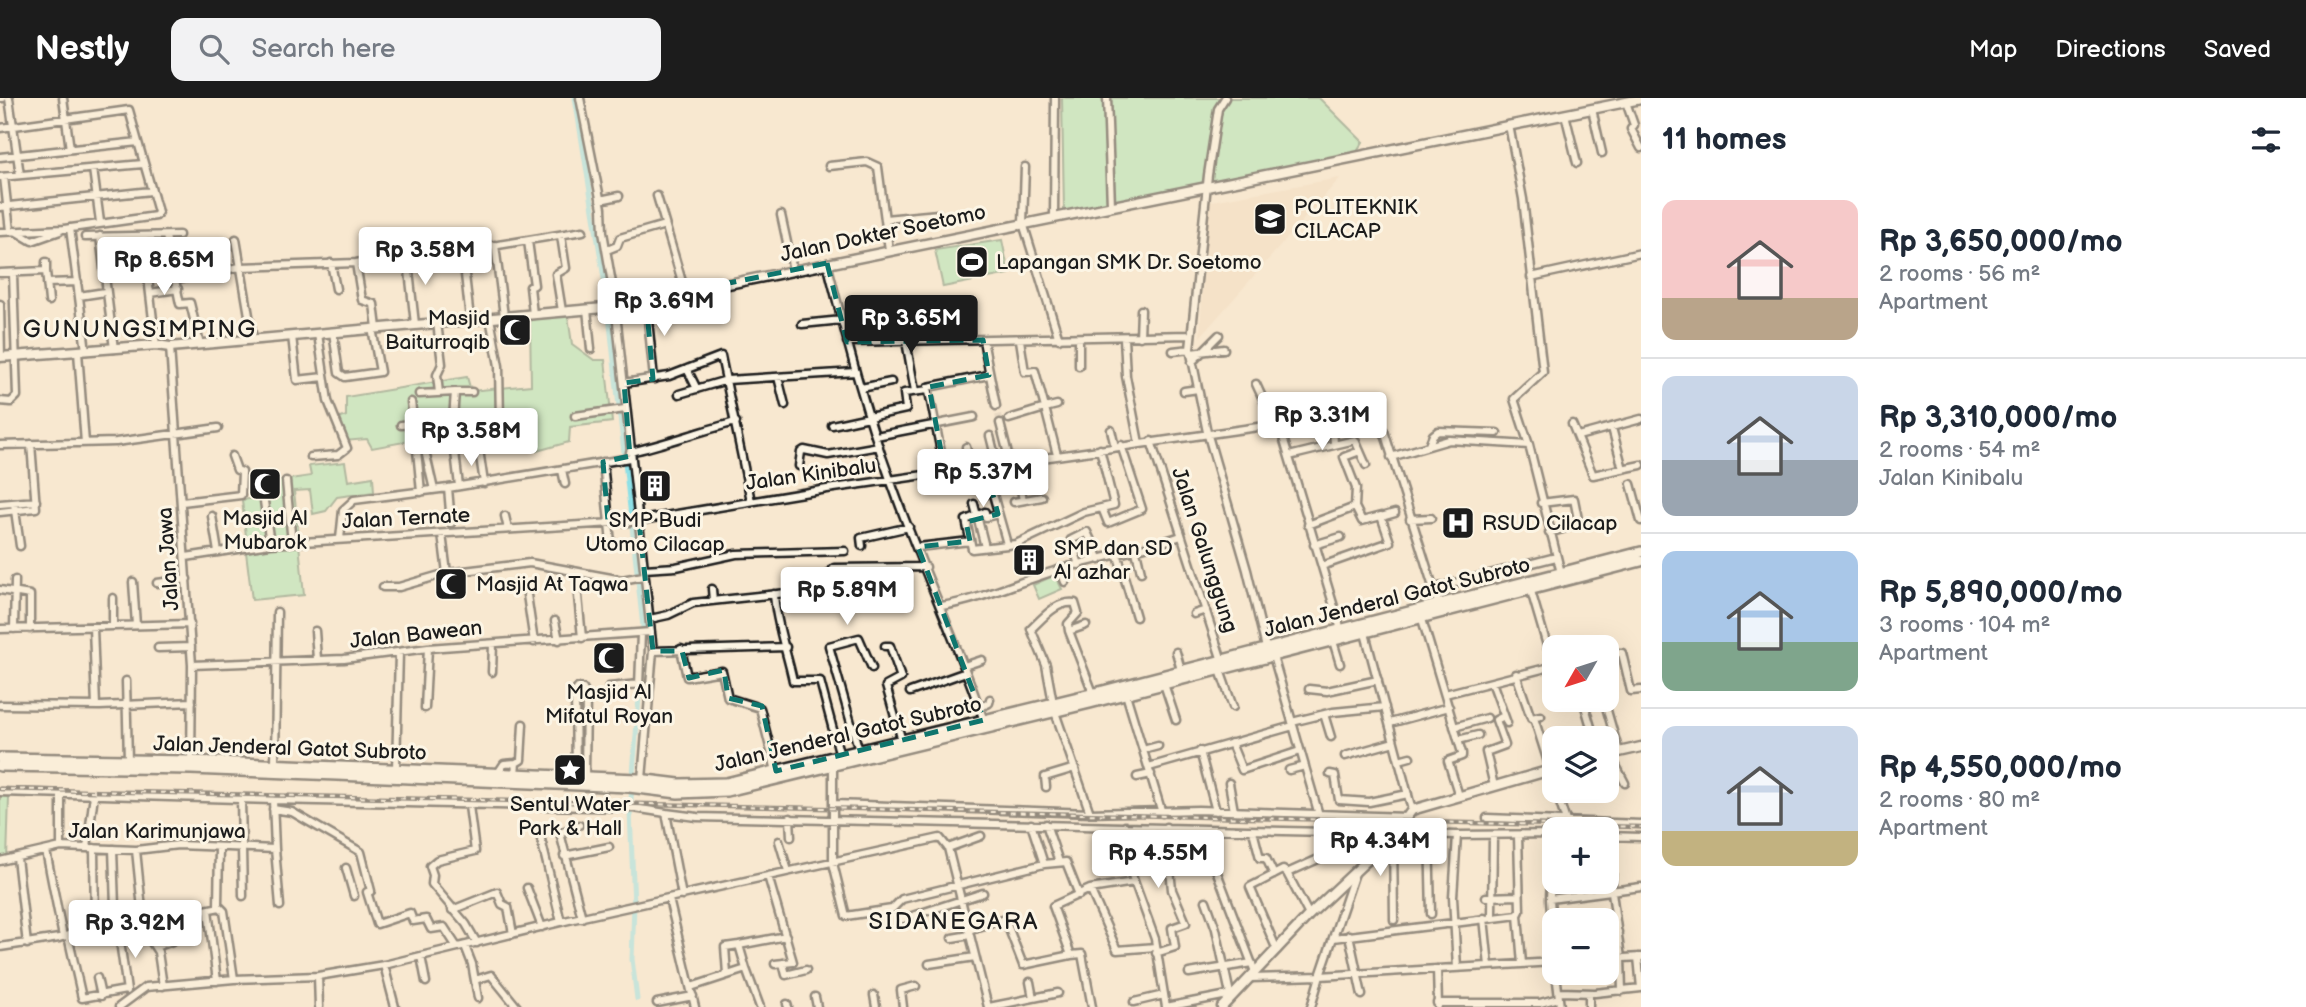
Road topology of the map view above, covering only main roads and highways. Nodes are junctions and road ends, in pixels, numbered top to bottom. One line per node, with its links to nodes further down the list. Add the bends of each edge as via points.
1 (1641, 552): 3 (main road, Jalan Jenderal Gatot Subroto)
2 (1641, 561): 3 (main road, Jalan Jenderal Gatot Subroto)
3 (1562, 578): 4 (main road, Jalan Jenderal Gatot Subroto); 4 (main road, Jalan Jenderal Gatot Subroto, via 1531,591)
4 (1439, 609): 5 (main road, Jalan Jenderal Gatot Subroto, via 1266,648); 5 (main road, Jalan Jenderal Gatot Subroto, via 1422,619)
5 (1222, 666): 6 (main road, Jalan Jenderal Gatot Subroto, via 1126,694); 6 (main road, Jalan Jenderal Gatot Subroto, via 1181,670)
6 (1054, 708): 7 (main road, Jalan Jenderal Gatot Subroto)
7 (985, 724): 12 (main road, Jalan Jenderal Gatot Subroto, via 709,785); 12 (main road, Jalan Jenderal Gatot Subroto, via 719,792 678,793)
8 (0, 758): 9 (main road, Jalan Jenderal Gatot Subroto)
9 (191, 765): 10 (main road, Jalan Jenderal Gatot Subroto); 11 (main road, Jalan Jenderal Gatot Subroto); 11 (main road, Jalan Jenderal Gatot Subroto, via 275,764 396,769)
10 (0, 766)
11 (413, 774): 12 (main road, Jalan Jenderal Gatot Subroto); 12 (main road, Jalan Jenderal Gatot Subroto, via 515,769)
12 (635, 782)

